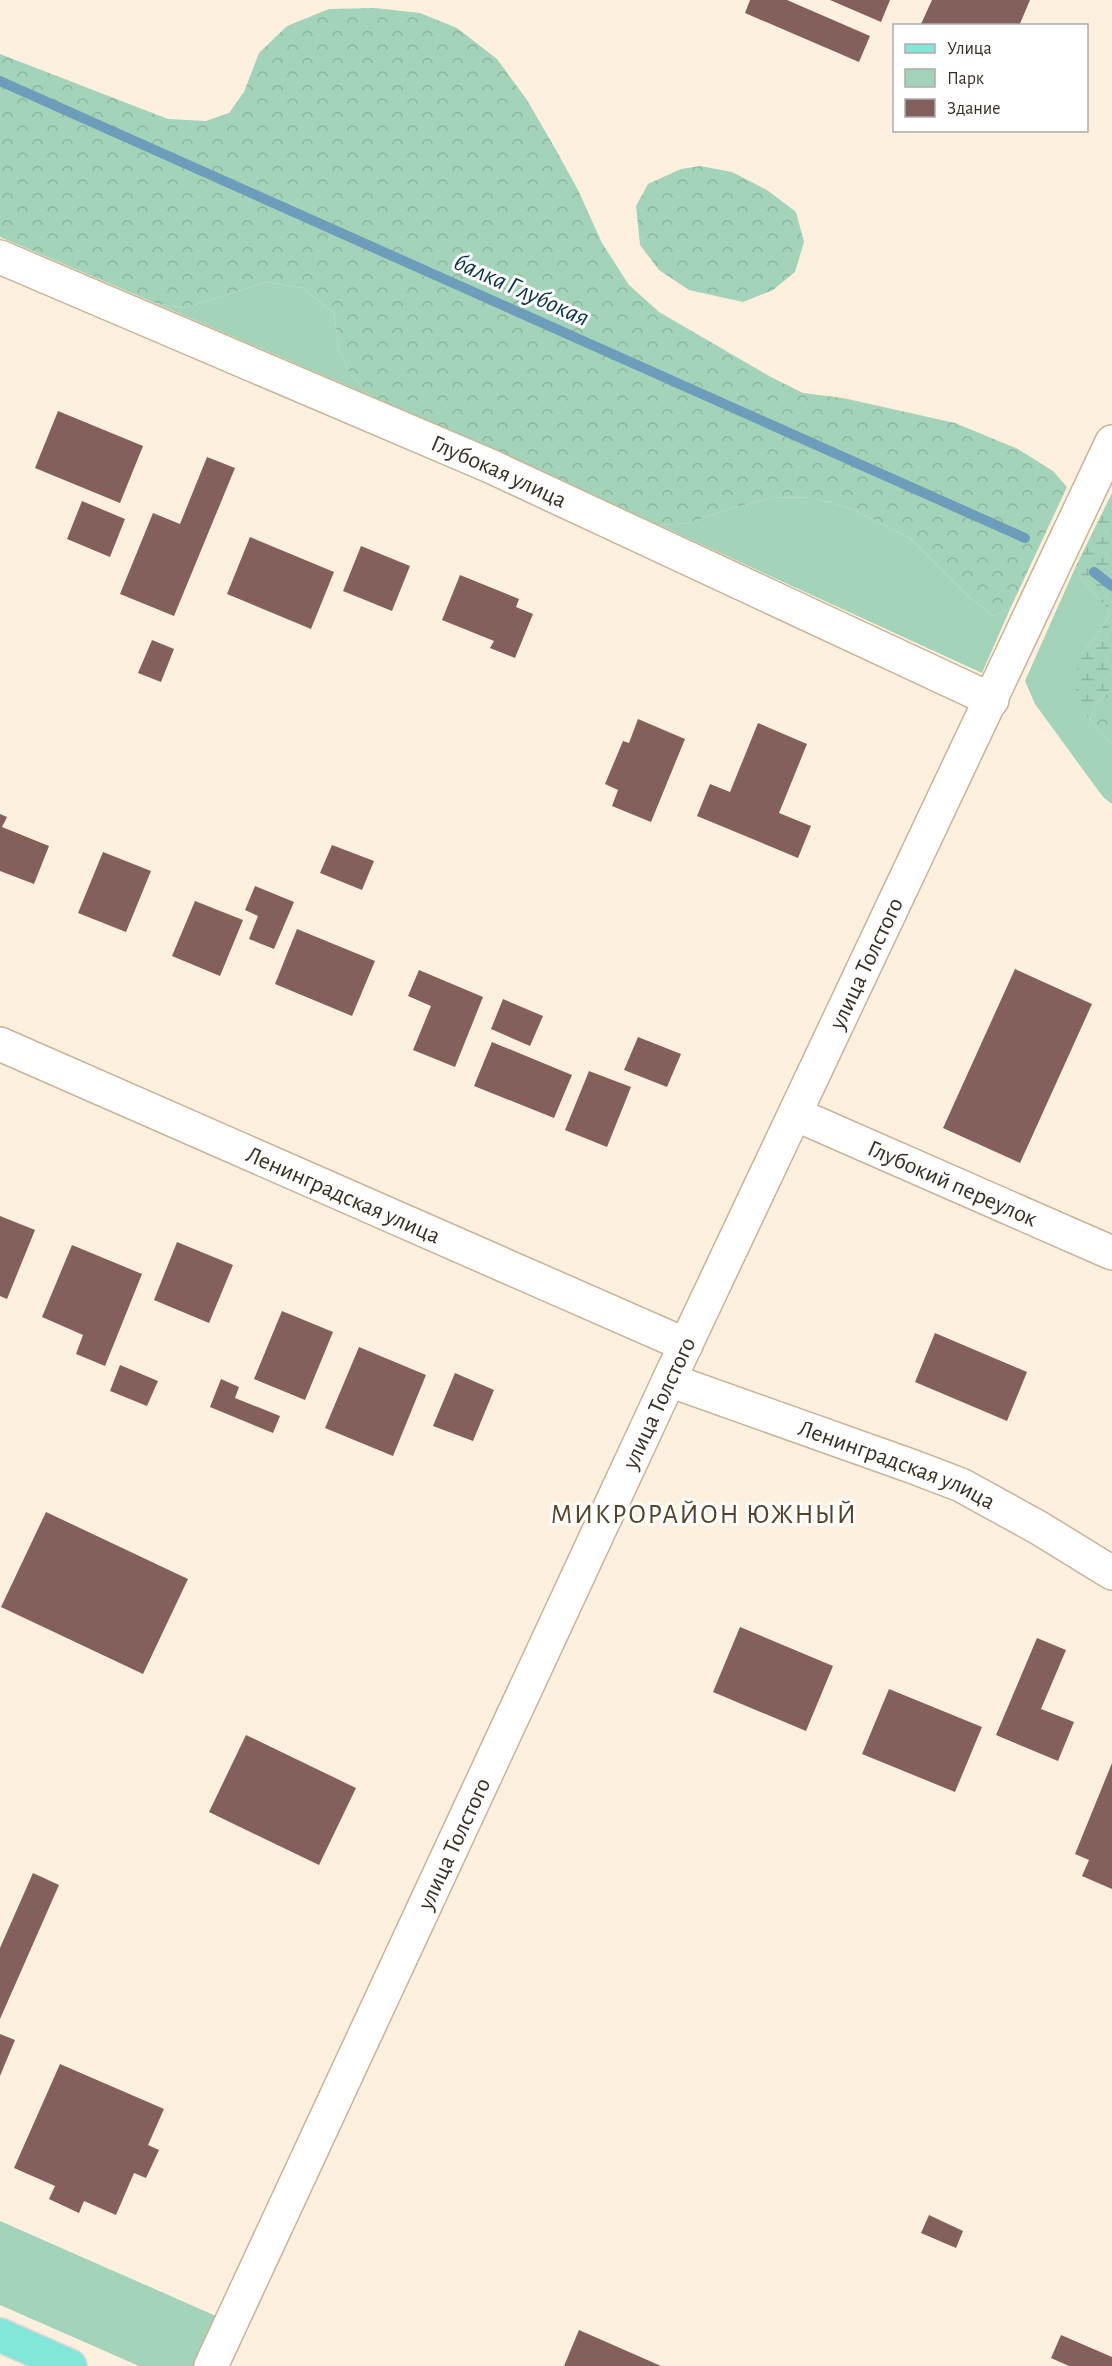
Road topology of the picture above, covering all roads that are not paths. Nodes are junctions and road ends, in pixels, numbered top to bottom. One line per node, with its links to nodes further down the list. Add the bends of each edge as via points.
1 (0, 257): 3 (street, Глубокая улица, via 490,466)
2 (1112, 442): 3 (street, улица Толстого)
3 (992, 700): 5 (street, улица Толстого)
4 (0, 1044): 7 (street, Ленинградская улица)
5 (795, 1114): 6 (street, Глубокий переулок); 7 (street, улица Толстого)
6 (1112, 1253)
7 (686, 1345): 8 (street, улица Толстого)
8 (669, 1380): 9 (street, Ленинградская улица, via 961,1485); 12 (street, улица Толстого)
9 (1112, 1573)
10 (0, 2336): 11 (main road)
11 (70, 2366)
12 (211, 2366)

